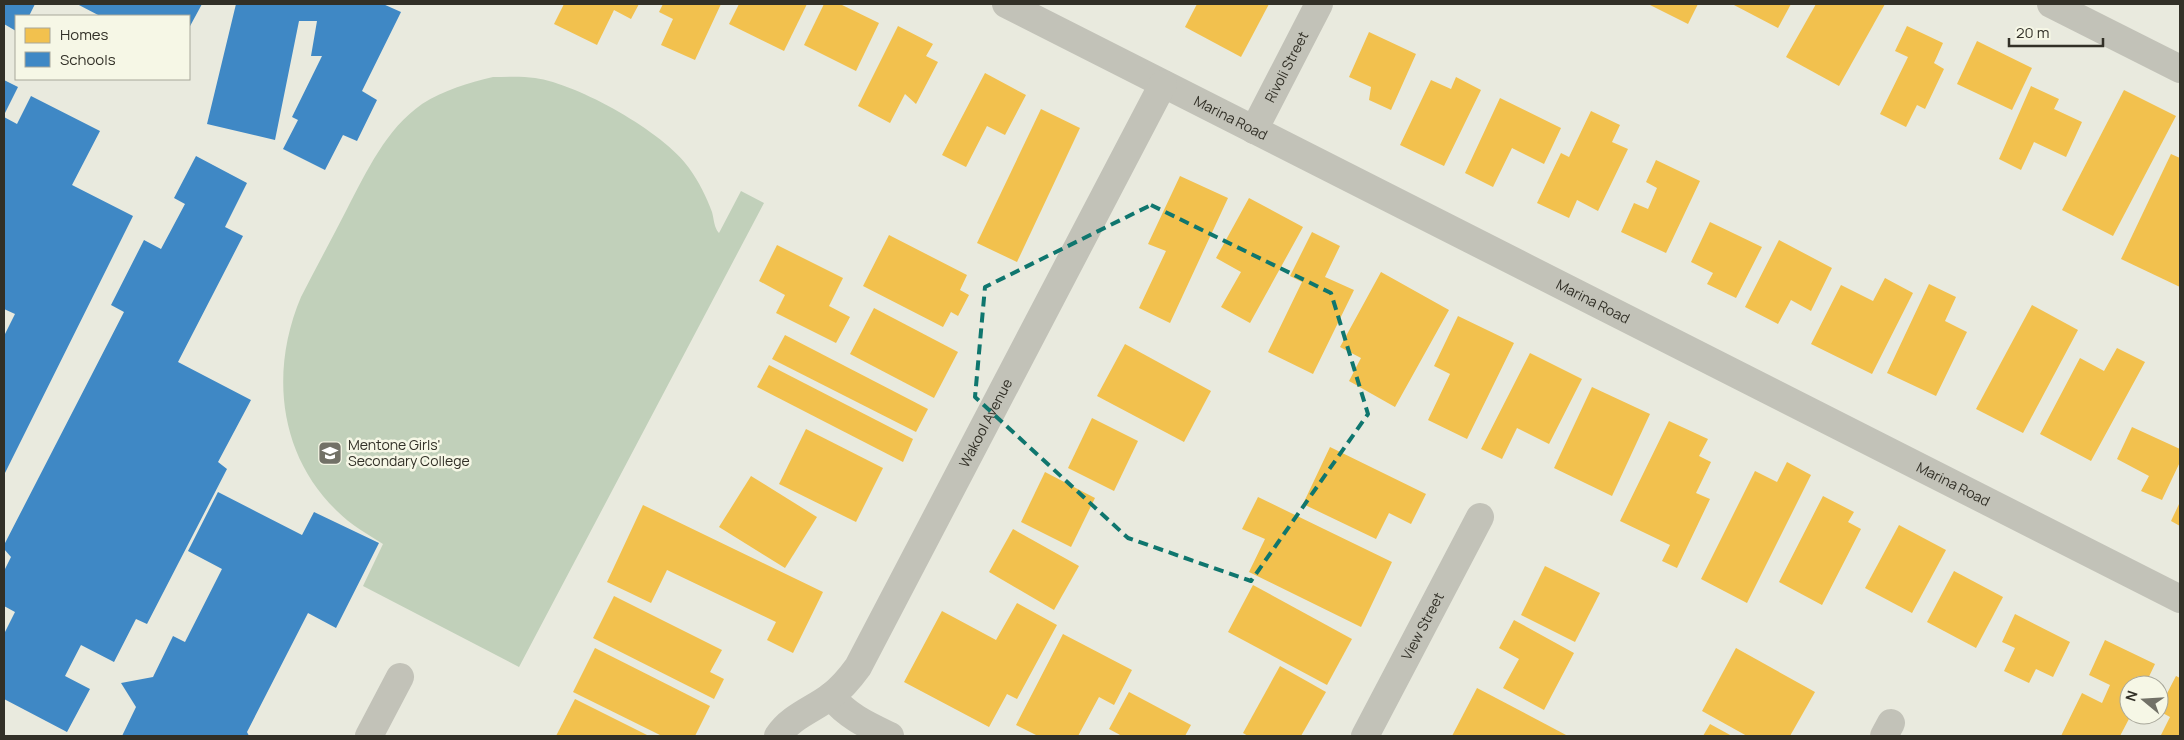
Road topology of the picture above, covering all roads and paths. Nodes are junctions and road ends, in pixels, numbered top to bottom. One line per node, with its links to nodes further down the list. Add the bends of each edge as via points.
1 (1006, 4): 5 (street, Marina Road)
2 (1319, 4): 6 (street, Rivoli Street)
3 (2051, 4): 4 (street)
4 (2180, 69)
5 (1163, 84): 6 (street, Marina Road); 10 (street, Wakool Avenue, via 862,659 847,682)
6 (1254, 130): 8 (street, Marina Road)
7 (1480, 517): 14 (street, View Street)
8 (2180, 599)
9 (400, 677): 11 (street)
10 (831, 696): 12 (street, Wakool Avenue, via 789,724); 13 (street, via 856,720)
11 (369, 736)
12 (778, 736)
13 (890, 736)
14 (1365, 736)

